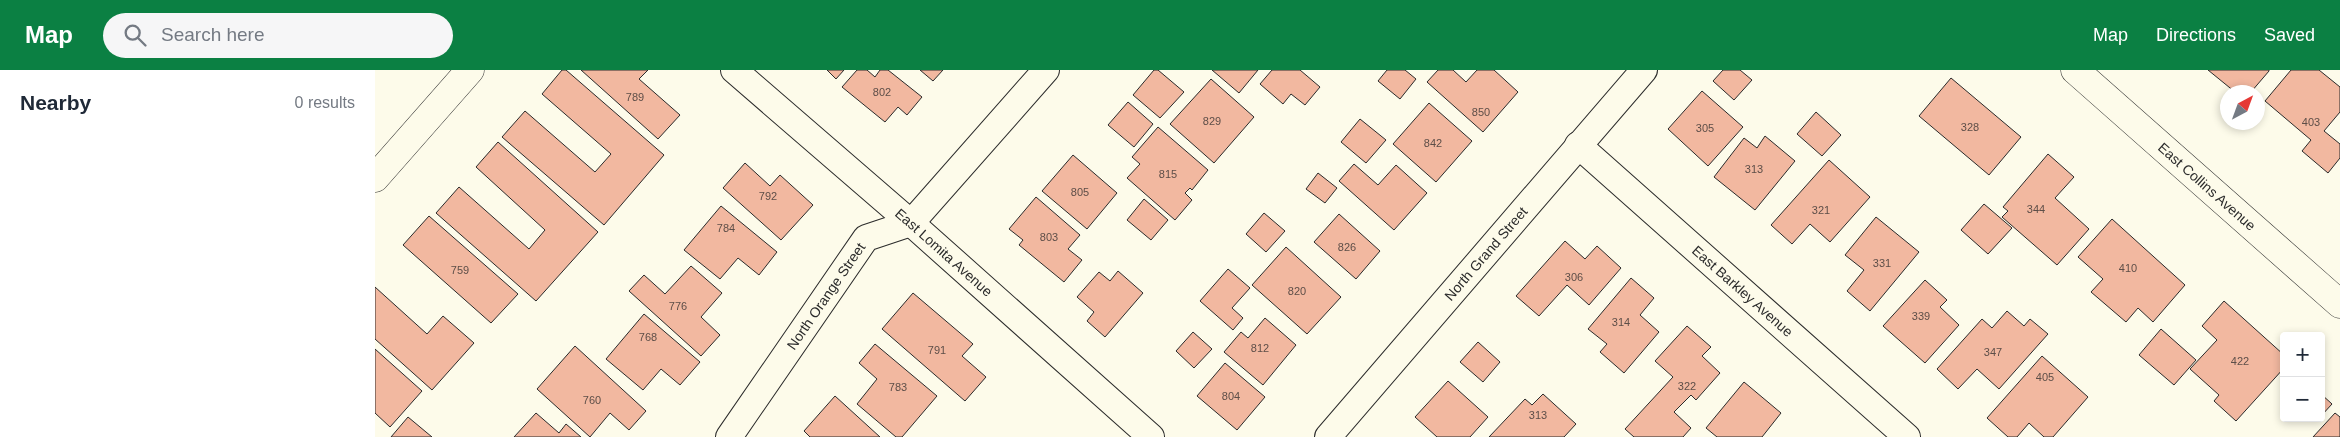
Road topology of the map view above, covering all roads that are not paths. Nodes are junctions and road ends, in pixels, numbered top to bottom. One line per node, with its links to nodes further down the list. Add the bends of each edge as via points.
1 (470, 70): 7 (street)
2 (734, 70): 8 (street, East Lomita Avenue)
3 (1047, 70): 8 (street, North Orange Street)
4 (1644, 70): 6 (street, North Grand Street)
5 (2075, 70): 9 (street, East Collins Avenue)
6 (1578, 146): 12 (street, North Grand Street); 13 (street, East Barkley Avenue)
7 (375, 178)
8 (911, 223): 10 (street, North Orange Street, via 866,238); 11 (street, East Lomita Avenue)
9 (2340, 304)
10 (729, 437)
11 (1151, 437)
12 (1328, 437)
13 (1907, 437)

